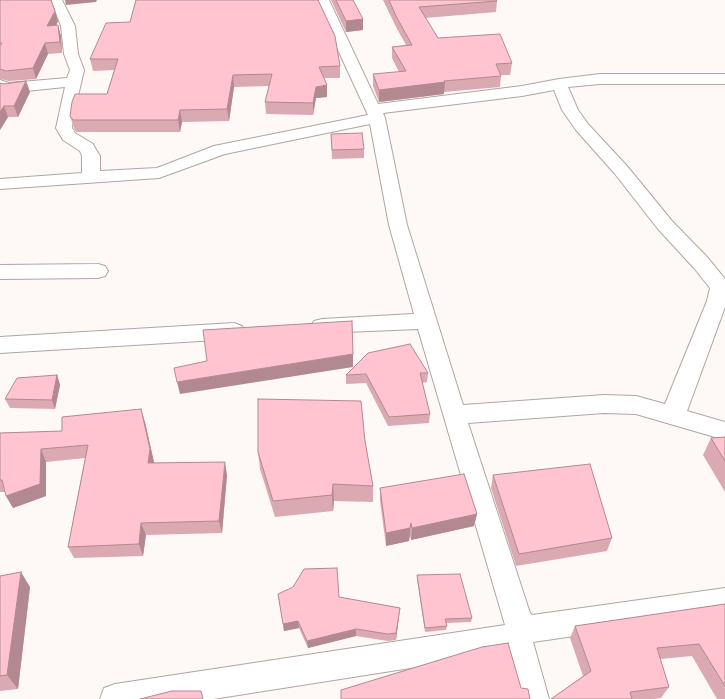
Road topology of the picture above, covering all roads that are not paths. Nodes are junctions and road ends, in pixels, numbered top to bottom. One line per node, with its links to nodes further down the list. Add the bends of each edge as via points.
1 (55, 0): 4 (street, via 68,26 71,54 77,70)
2 (322, 0): 7 (street)
3 (725, 79): 5 (street, via 600,79)
4 (74, 82): 6 (street, via 7,88); 8 (street, via 64,128 69,136 87,148 91,156)
5 (559, 84): 7 (street); 17 (street, via 570,110 582,127 720,287 717,301)
6 (0, 85)
7 (375, 114): 8 (street, via 220,150 169,171); 12 (street, via 398,225)
8 (90, 178): 9 (street)
9 (0, 184)
10 (98, 271): 11 (street)
11 (0, 272)
12 (426, 321): 13 (street); 16 (street)
13 (301, 327)
14 (254, 330): 15 (street)
15 (0, 344)
16 (454, 415): 17 (street, via 604,404 636,405); 20 (street)
17 (673, 415): 18 (street)
18 (725, 431)
19 (725, 601): 20 (street)
20 (520, 631): 21 (street); 22 (street)
21 (115, 699)
22 (534, 699)

